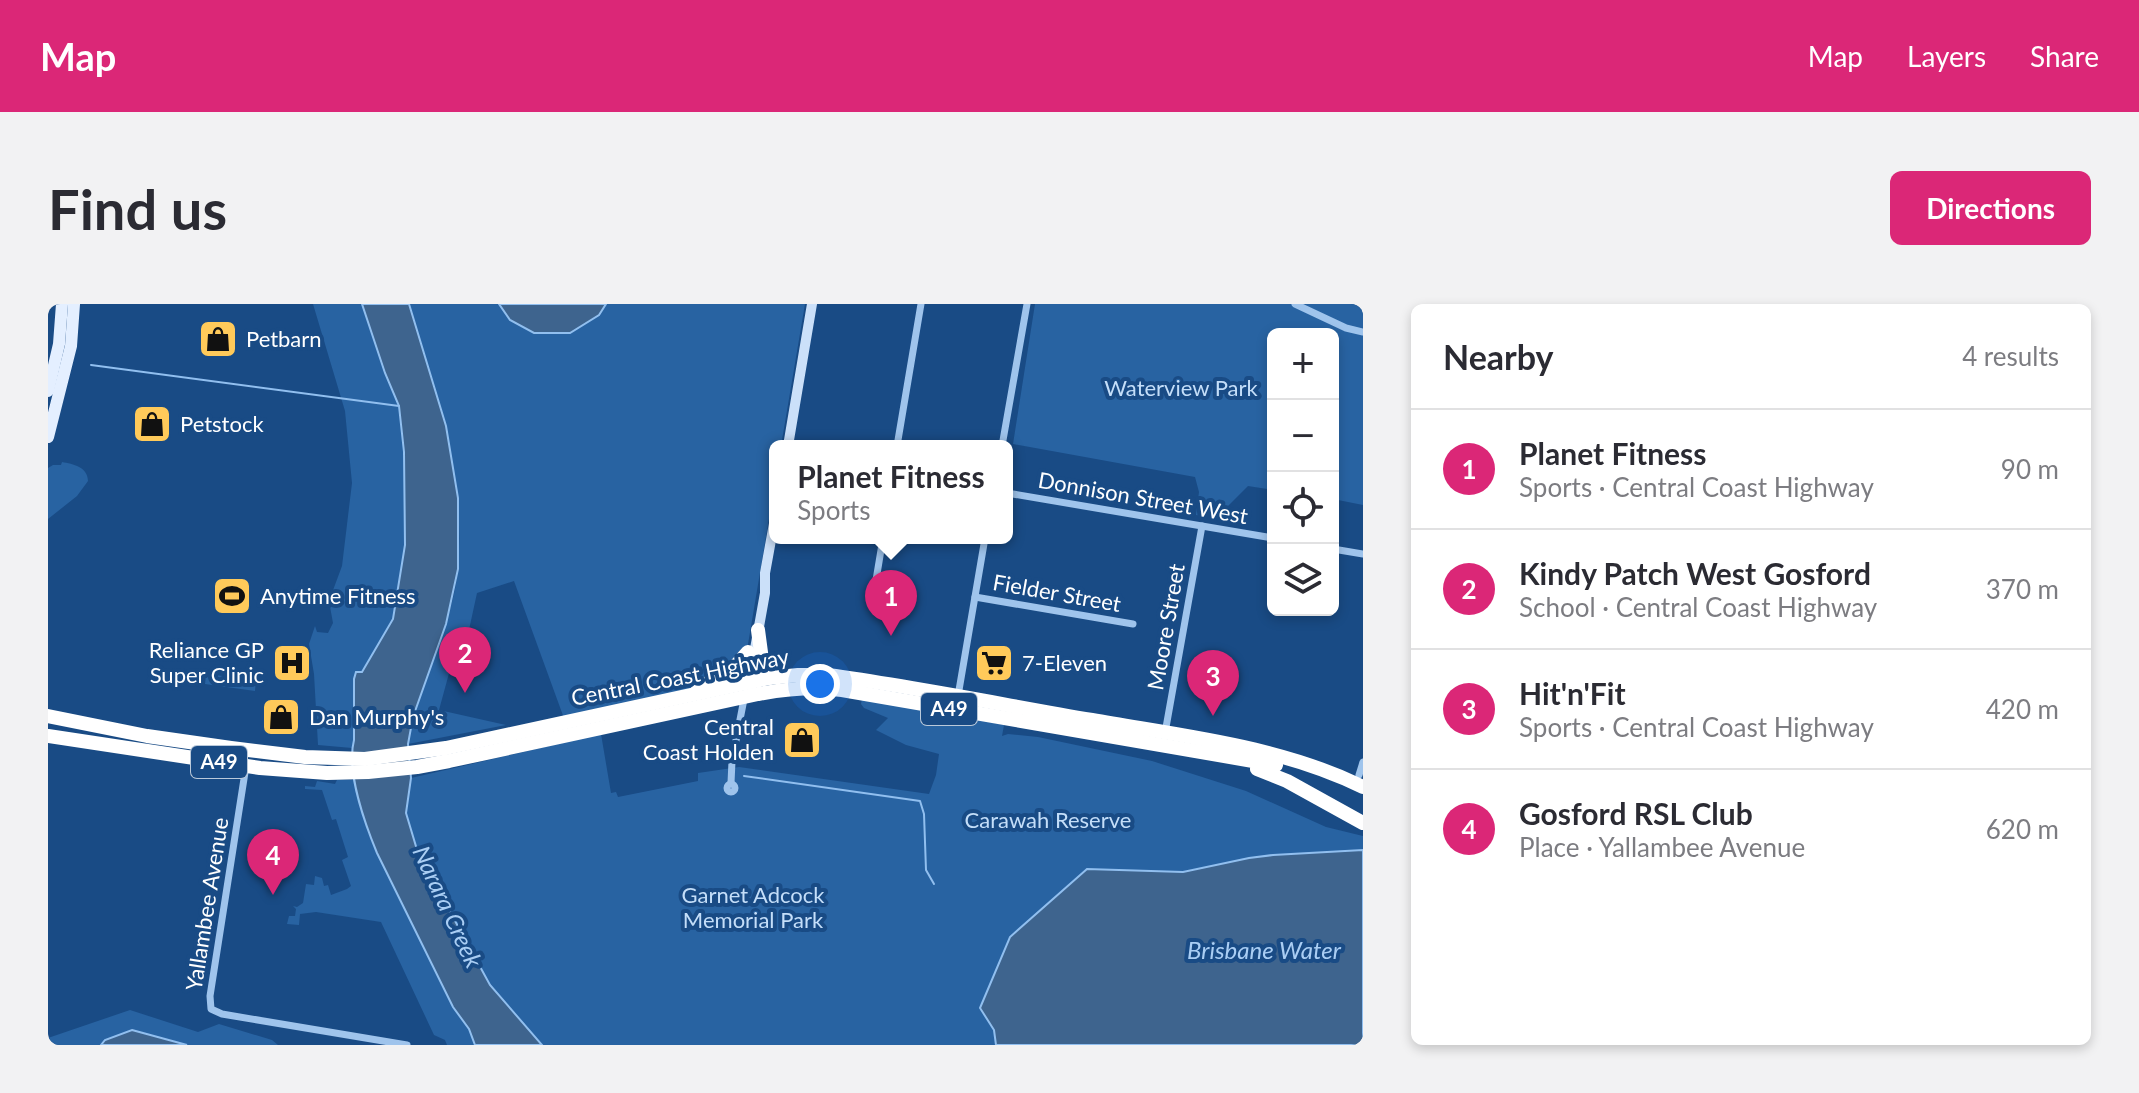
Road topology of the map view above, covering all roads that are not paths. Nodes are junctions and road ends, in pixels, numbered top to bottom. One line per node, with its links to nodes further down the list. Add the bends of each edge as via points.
1 (62, 304): 8 (main road)
2 (74, 304): 9 (main road, via 71,346)
3 (812, 304): 10 (main road)
4 (921, 304): 11 (street)
5 (1027, 304): 12 (street)
6 (1295, 304): 7 (street)
7 (1363, 332)
8 (48, 391)
9 (48, 437)
10 (789, 440)
11 (898, 440)
12 (1003, 440)
13 (1013, 494): 14 (street, Donnison Street West)
14 (1202, 526): 15 (street, Donnison Street West); 32 (street, Moore Street)
15 (1267, 537)
16 (770, 544): 21 (main road)
17 (882, 544): 22 (street)
18 (984, 544): 23 (street)
19 (1339, 550): 20 (street)
20 (1363, 554)
21 (765, 573): 25 (main road); 26 (main road)
22 (876, 580)
23 (975, 597): 24 (street, Fielder Street); 29 (street)
24 (1133, 624)
25 (758, 630): 27 (highway); 28 (main road)
26 (748, 652): 28 (main road); 30 (highway, via 731,671 703,687)
27 (769, 678): 28 (highway, Central Coast Highway / A49); 29 (highway, Central Coast Highway / A49, via 828,675)
28 (746, 688): 29 (highway, Central Coast Highway / A49, via 825,688); 30 (highway, Central Coast Highway / A49); 36 (highway, Central Coast Highway / A49); 40 (street)
29 (956, 703): 32 (highway, Central Coast Highway / A49); 34 (highway, Central Coast Highway / A49)
30 (633, 708): 36 (highway, Central Coast Highway / A49)
31 (48, 716): 35 (highway, Central Coast Highway / A49)
32 (1165, 733): 39 (highway, Central Coast Highway / A49, via 1286,751)
33 (48, 736): 37 (highway, Central Coast Highway / A49)
34 (1154, 745): 41 (highway, Central Coast Highway / A49, via 1277,765); 42 (highway, via 1268,773)
35 (251, 751): 37 (street, Yallambee Avenue); 38 (highway, Central Coast Highway / A49)
36 (416, 761): 38 (highway, Central Coast Highway / A49)
37 (246, 766): 38 (highway, Central Coast Highway / A49, via 304,772); 43 (street, Yallambee Avenue, via 211,1009)
38 (349, 766)
39 (1362, 775)
40 (731, 783)
41 (1363, 796)
42 (1363, 823)
43 (407, 1045)

